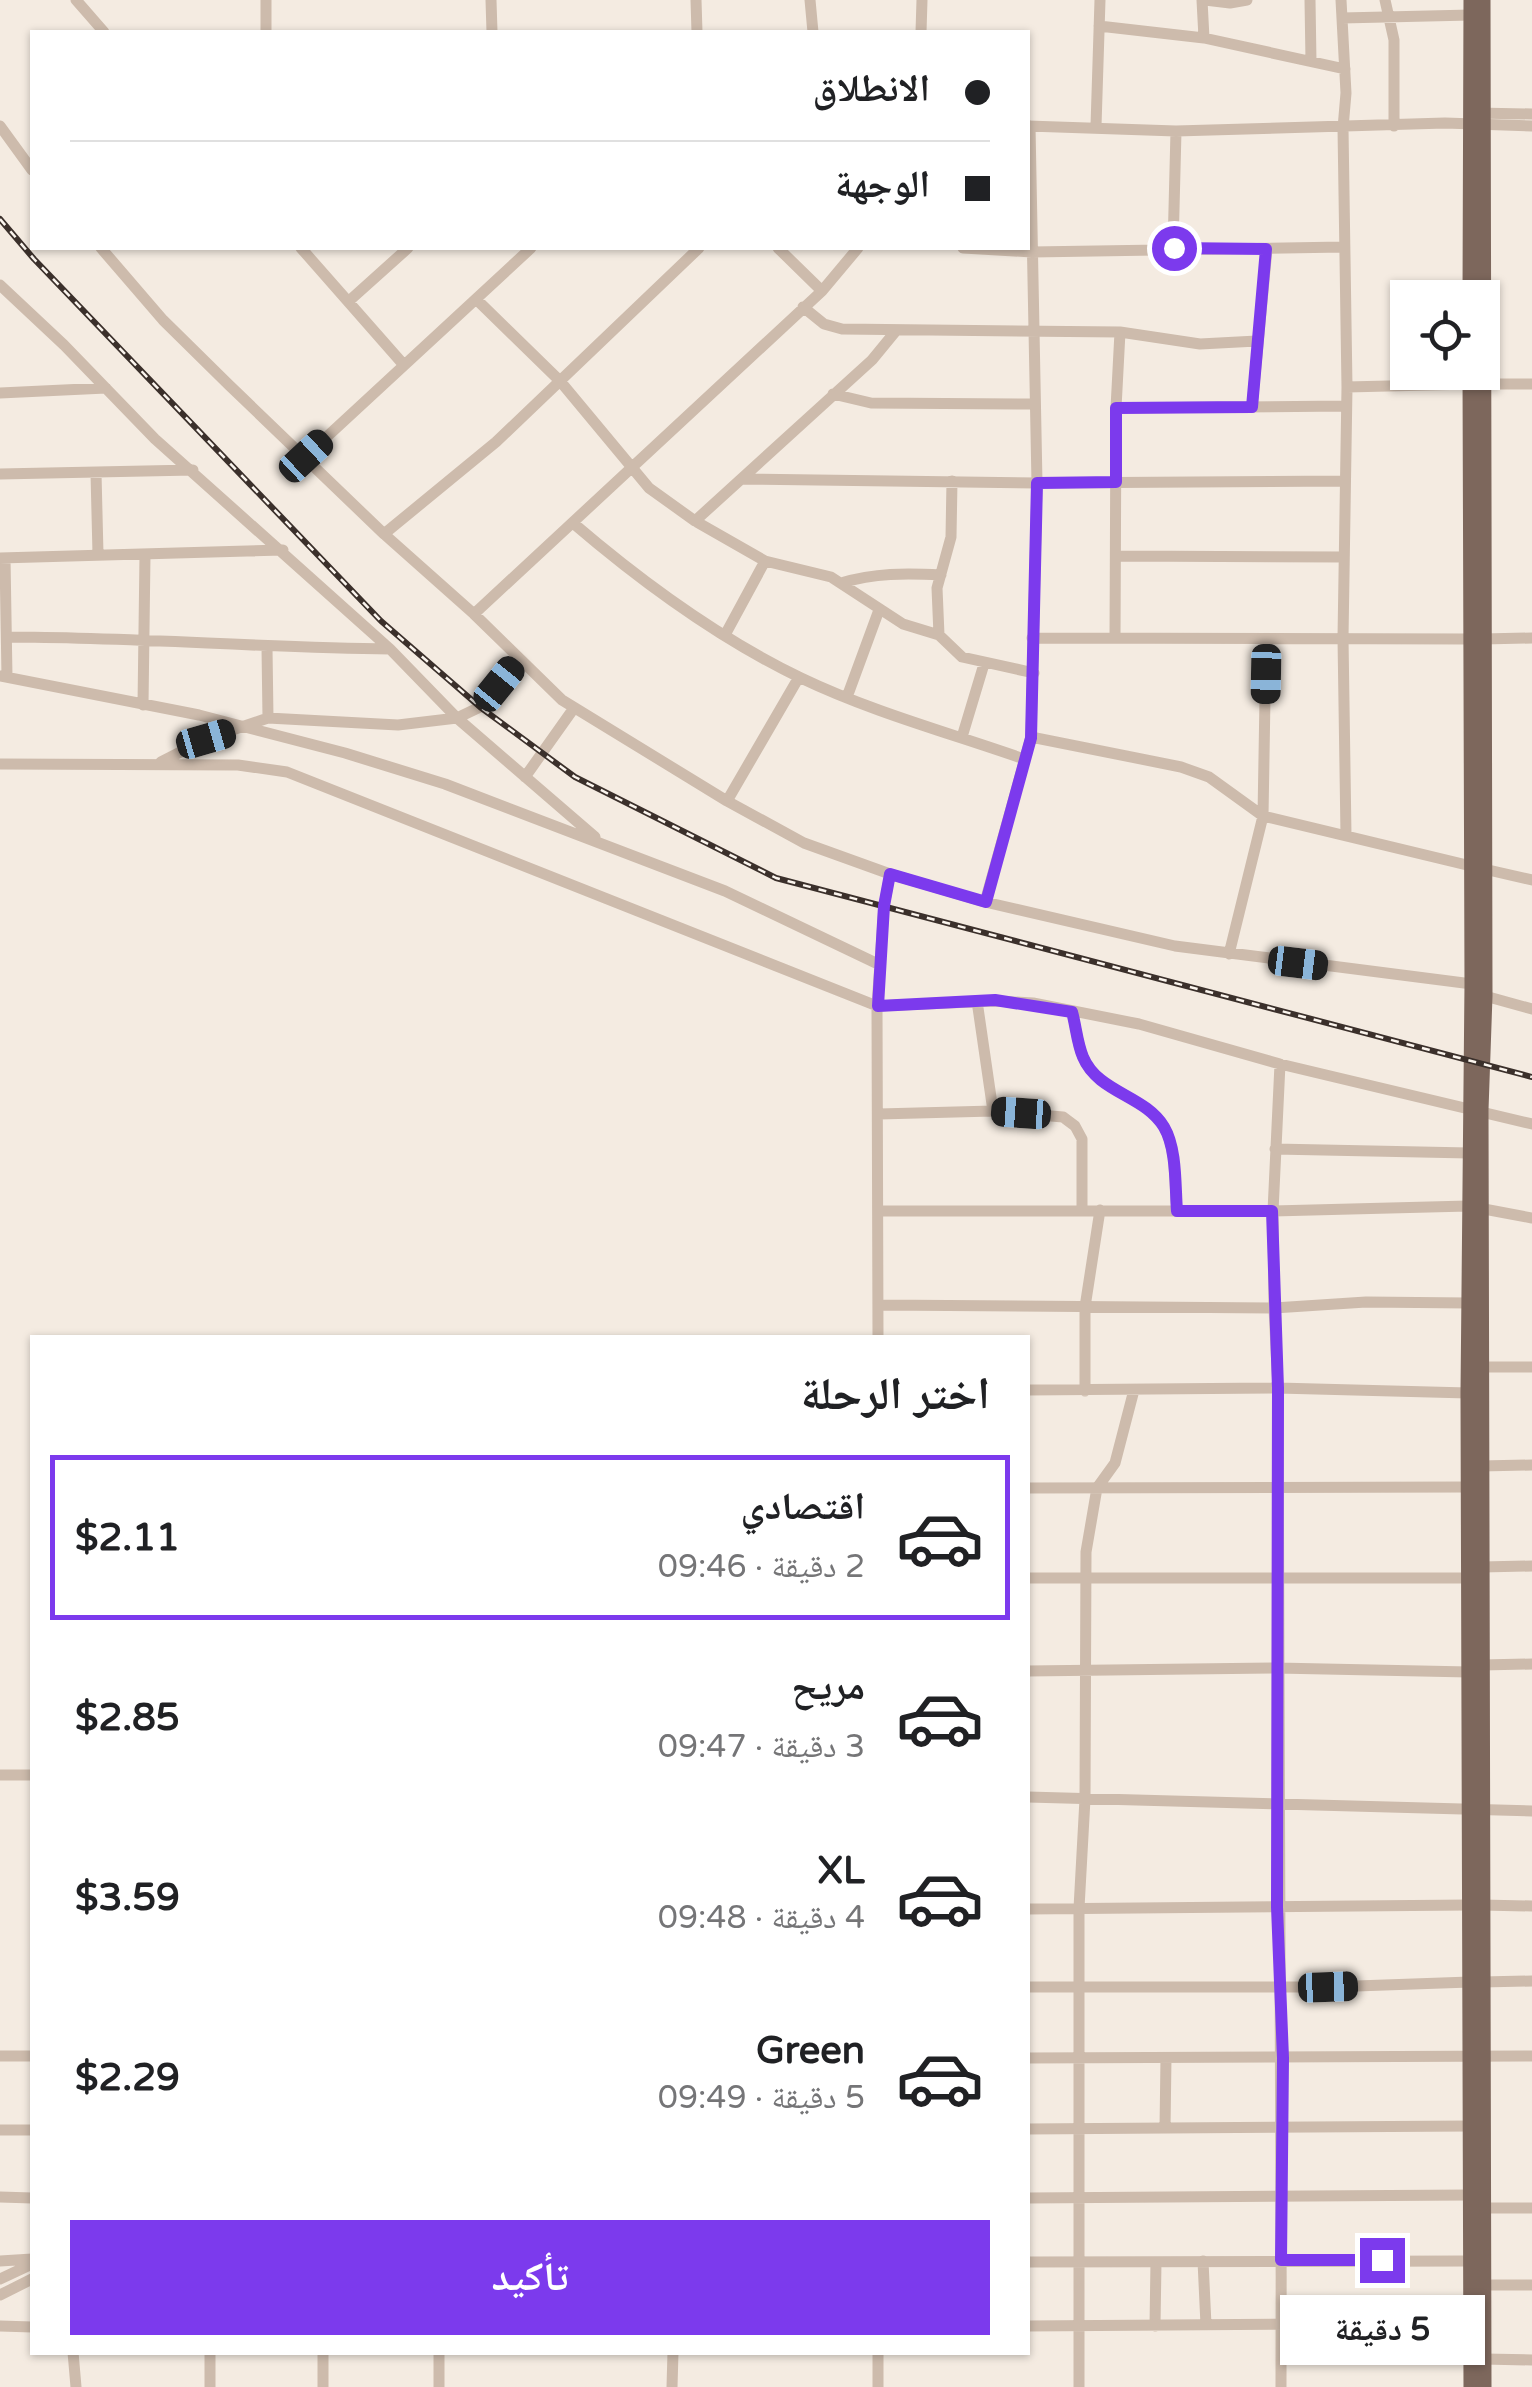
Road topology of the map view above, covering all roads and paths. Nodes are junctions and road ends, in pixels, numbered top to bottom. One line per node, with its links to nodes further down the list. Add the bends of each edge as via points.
1 (76, 0): 19 (street)
2 (266, 0): 20 (street)
3 (492, 0): 21 (street)
4 (696, 0): 22 (street)
5 (810, 0): 23 (street)
6 (922, 0): 24 (street)
7 (1100, 0): 18 (street)
8 (1204, 0): 9 (street); 25 (street)
9 (1247, 0)
10 (1310, 0): 11 (street); 26 (street)
11 (1319, 0)
12 (1341, 0): 17 (street)
13 (1385, 0): 16 (street)
14 (1483, 0): 29 (main road)
15 (1471, 8): 16 (street); 29 (main road)
16 (1388, 16): 17 (street); 33 (street)
17 (1342, 18): 27 (street)
18 (1099, 26): 25 (street); 32 (street)
19 (102, 30)
20 (266, 30)
21 (492, 30)
22 (697, 30)
23 (814, 30)
24 (921, 30)
25 (1204, 38): 26 (street)
26 (1310, 61): 27 (street)
27 (1345, 69): 35 (street)
28 (1532, 114): 29 (street)
29 (1478, 119): 33 (street); 34 (street); 51 (main road); 52 (main road)
30 (0, 126): 37 (street)
31 (1030, 126): 32 (street)
32 (1096, 126): 36 (street)
33 (1394, 126): 35 (street)
34 (1532, 126)
35 (1342, 128): 36 (street); 40 (street)
36 (1176, 131): 39 (street)
37 (30, 167)
38 (1030, 168): 50 (street)
39 (1174, 248): 41 (street); 50 (street)
40 (1343, 248): 41 (street); 69 (street)
41 (1266, 249): 63 (street)
42 (103, 250): 78 (street, via 176,333)
43 (304, 250): 56 (street)
44 (406, 250): 56 (street)
45 (529, 250): 55 (street)
46 (697, 250): 65 (street)
47 (780, 250): 54 (street)
48 (856, 250): 54 (street)
49 (998, 250): 50 (street)
50 (1032, 252): 60 (street)
51 (1471, 280)
52 (1476, 280)
53 (0, 285): 57 (street)
54 (822, 291): 59 (street)
55 (476, 298): 64 (street); 65 (street)
56 (349, 301): 64 (street)
57 (20, 305): 58 (street); 70 (street)
58 (0, 306)
59 (804, 307): 61 (street, via 833,328); 79 (street)
60 (1034, 331): 61 (street); 62 (street); 74 (street)
61 (895, 332): 73 (street)
62 (1120, 332): 63 (street, via 1188,343); 77 (street)
63 (1258, 341): 76 (street)
64 (402, 364): 78 (street)
65 (560, 381): 79 (street); 90 (street)
66 (1500, 382): 67 (street)
67 (1532, 384)
68 (1390, 385): 69 (street)
69 (1347, 387): 75 (street)
70 (106, 388): 72 (street); 80 (street)
71 (1475, 390): 111 (main road)
72 (0, 394)
73 (834, 394): 74 (street, via 871,403); 83 (street)
74 (1034, 404): 87 (street)
75 (1346, 406): 76 (street); 84 (street)
76 (1252, 407): 77 (street)
77 (1116, 408): 86 (street)
78 (306, 456): 90 (street)
79 (632, 469): 88 (street); 89 (street)
80 (193, 470): 81 (street); 91 (street)
81 (96, 473): 82 (street); 92 (street)
82 (0, 474)
83 (743, 479): 85 (street); 88 (street)
84 (1344, 481): 86 (street); 95 (street)
85 (952, 482): 87 (street); 98 (street, via 951,537)
86 (1116, 482): 87 (street); 94 (street)
87 (1037, 483): 106 (street)
88 (695, 522): 97 (street)
89 (573, 523): 101 (street); 103 (street, via 646,586)
90 (384, 534): 101 (street)
91 (283, 550): 93 (street); 113 (street)
92 (98, 554): 93 (street); 96 (street)
93 (145, 555): 105 (street)
94 (1116, 556): 95 (street); 107 (street)
95 (1344, 556): 108 (street)
96 (3, 558): 104 (street)
97 (765, 561): 99 (street); 103 (street)
98 (941, 575): 99 (street, via 895,572); 102 (street)
99 (840, 583): 100 (street)
100 (879, 610): 102 (street); 119 (street)
101 (474, 614): 114 (street)
102 (940, 634): 115 (street, via 955,652)
103 (726, 635): 118 (street)
104 (7, 637): 105 (street); 117 (street)
105 (146, 638): 112 (street); 120 (street)
106 (1032, 638): 107 (street); 116 (street)
107 (1114, 638): 110 (street)
108 (1342, 638): 110 (street); 111 (street); 133 (street)
109 (1532, 638): 111 (street)
110 (1266, 639): 132 (street)
111 (1477, 639): 135 (main road)
112 (267, 648): 113 (street); 122 (street)
113 (390, 649): 123 (street)
114 (518, 660): 121 (street); 123 (street, via 480,707)
115 (984, 664): 116 (street); 125 (street)
116 (1034, 674): 126 (street)
117 (4, 676): 120 (street)
118 (799, 677): 119 (street); 131 (street)
119 (847, 697): 125 (street)
120 (143, 705): 124 (street)
121 (574, 708): 130 (street); 131 (street)
122 (268, 718): 123 (street, via 398,725); 124 (street)
123 (457, 718): 130 (street)
124 (245, 727): 129 (street); 134 (street, via 345,752)
125 (962, 737): 127 (street)
126 (1031, 738): 127 (street); 132 (street, via 1181,767 1209,777)
127 (1024, 758): 138 (street)
128 (0, 764): 129 (street)
129 (157, 764): 143 (street, via 264,767 307,779)
130 (525, 776): 134 (street)
131 (727, 801): 136 (street, via 804,843)
132 (1264, 816): 133 (street); 139 (street)
133 (1346, 835): 135 (street)
134 (602, 843): 140 (street, via 725,891)
135 (1478, 868): 137 (street); 141 (main road)
136 (890, 874): 138 (street); 140 (street)
137 (1532, 880)
138 (986, 902): 139 (street)
139 (1229, 954): 141 (street)
140 (880, 965): 143 (street)
141 (1478, 990): 144 (street); 147 (main road)
142 (978, 1002): 143 (street); 145 (street); 148 (street)
143 (878, 1006): 149 (street)
144 (1532, 1009)
145 (1072, 1012): 146 (street); 157 (street, via 1095,1076 1164,1127)
146 (1280, 1064): 147 (street); 151 (street)
147 (1476, 1109): 150 (street); 152 (main road); 153 (main road)
148 (993, 1111): 149 (street); 154 (street, via 1056,1115 1075,1126 1083,1146)
149 (878, 1114): 156 (street)
150 (1532, 1124)
151 (1276, 1149): 152 (street); 158 (street)
152 (1469, 1152): 153 (main road)
153 (1475, 1206): 158 (street); 159 (street); 160 (main road); 165 (main road)
154 (1082, 1210): 155 (street); 156 (street)
155 (1100, 1210): 157 (street); 162 (street)
156 (880, 1211): 161 (street)
157 (1177, 1211): 158 (street)
158 (1272, 1211): 163 (street)
159 (1532, 1218)
160 (1468, 1303): 163 (street); 171 (main road)
161 (878, 1305): 162 (street); 164 (street)
162 (1085, 1307): 163 (street); 170 (street)
163 (1274, 1308): 167 (street)
164 (878, 1335)
165 (1482, 1367): 166 (street); 173 (main road)
166 (1532, 1367)
167 (1278, 1388): 169 (street); 171 (street); 177 (street)
168 (1030, 1390): 170 (street)
169 (1134, 1390): 170 (street); 176 (street, via 1115,1464)
170 (1085, 1391)
171 (1468, 1392): 174 (main road)
172 (1532, 1465): 173 (street)
173 (1481, 1466): 179 (main road)
174 (1468, 1487): 177 (street); 182 (main road)
175 (1030, 1488): 176 (street)
176 (1097, 1488): 177 (street); 181 (street)
177 (1278, 1488): 183 (street)
178 (1532, 1566): 179 (street)
179 (1482, 1567): 186 (main road)
180 (1030, 1578): 181 (street)
181 (1086, 1578): 183 (street); 188 (street)
182 (1468, 1578): 183 (street); 186 (main road)
183 (1279, 1579): 185 (street)
184 (1532, 1664): 186 (street)
185 (1278, 1668): 186 (street); 188 (street); 193 (street)
186 (1476, 1669): 194 (main road)
187 (1030, 1670): 188 (street)
188 (1087, 1670): 192 (street)
189 (0, 1775): 190 (street)
190 (30, 1775)
191 (1030, 1797): 192 (street)
192 (1085, 1799): 193 (street); 199 (street)
193 (1279, 1802): 194 (street); 198 (street)
194 (1476, 1810): 195 (street); 196 (main road)
195 (1532, 1810)
196 (1476, 1905): 197 (street); 198 (street); 201 (main road)
197 (1532, 1906)
198 (1277, 1907): 199 (street); 203 (street)
199 (1079, 1908): 200 (street); 205 (street)
200 (1030, 1909)
201 (1476, 1982): 202 (street); 203 (street); 208 (main road)
202 (1532, 1982)
203 (1282, 1986): 205 (street); 213 (street)
204 (1030, 1987): 205 (street)
205 (1078, 1987): 211 (street)
206 (0, 2056): 207 (street)
207 (30, 2056)
208 (1476, 2056): 209 (street); 213 (street); 214 (main road); 227 (main road)
209 (1532, 2056)
210 (1030, 2058): 211 (street)
211 (1079, 2058): 212 (street); 216 (street)
212 (1166, 2058): 213 (street); 217 (street)
213 (1283, 2058): 215 (street)
214 (1471, 2126): 215 (street); 222 (main road)
215 (1281, 2127): 217 (street); 221 (street)
216 (1078, 2128): 217 (street); 218 (street); 224 (street)
217 (1165, 2128)
218 (1030, 2129)
219 (0, 2130): 220 (street)
220 (30, 2130)
221 (1282, 2195): 222 (street); 224 (street); 229 (street)
222 (1470, 2196): 232 (main road)
223 (0, 2197): 225 (street)
224 (1079, 2197): 226 (street); 235 (street)
225 (30, 2198)
226 (1030, 2198)
227 (1484, 2208): 228 (street); 240 (main road)
228 (1532, 2208)
229 (1281, 2260): 231 (street); 232 (street); 245 (street)
230 (0, 2261): 233 (street)
231 (1203, 2261): 236 (street); 244 (street)
232 (1470, 2261): 243 (main road)
233 (30, 2262)
234 (1030, 2262): 235 (street)
235 (1079, 2262): 236 (street); 248 (street)
236 (1156, 2262): 249 (street)
237 (30, 2263): 238 (street)
238 (0, 2279)
239 (30, 2281): 242 (street)
240 (1483, 2285): 241 (street); 257 (main road)
241 (1532, 2285)
242 (0, 2295)
243 (1470, 2323): 245 (street); 267 (main road)
244 (1206, 2325): 245 (street); 249 (street)
245 (1281, 2325): 266 (street)
246 (0, 2326): 250 (street)
247 (1030, 2326): 248 (street)
248 (1079, 2326): 249 (street); 265 (street)
249 (1155, 2326)
250 (30, 2327)
251 (73, 2355): 259 (street)
252 (210, 2355): 260 (street)
253 (323, 2355): 261 (street)
254 (440, 2355): 262 (street)
255 (673, 2355): 263 (street)
256 (878, 2355): 264 (street)
257 (1484, 2359): 258 (street); 268 (main road)
258 (1532, 2360)
259 (76, 2387)
260 (210, 2387)
261 (322, 2387)
262 (439, 2387)
263 (672, 2387)
264 (878, 2387)
265 (1079, 2387)
266 (1281, 2387)
267 (1470, 2387)
268 (1484, 2387)

